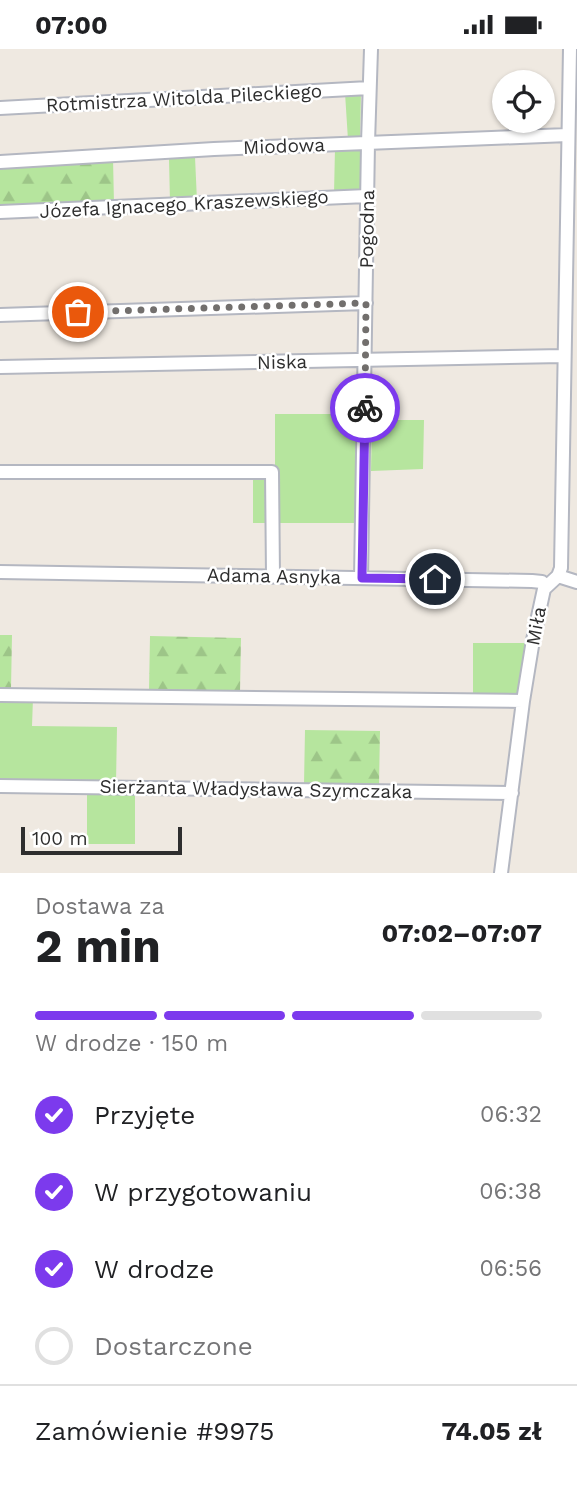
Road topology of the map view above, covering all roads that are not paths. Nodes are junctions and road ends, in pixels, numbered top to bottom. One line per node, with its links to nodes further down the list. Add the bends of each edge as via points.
1 (372, 49): 3 (street, Pogodna)
2 (570, 49): 5 (street)
3 (369, 88): 4 (street, Rotmistrza Witolda Pileckiego); 6 (street, Pogodna)
4 (0, 108)
5 (568, 135): 6 (street, Miodowa); 12 (street)
6 (368, 143): 7 (street, Miodowa); 8 (street, Pogodna)
7 (0, 162)
8 (367, 196): 9 (street, Józefa Ignacego Kraszewskiego); 10 (street, Pogodna)
9 (0, 212)
10 (366, 303): 11 (street); 13 (street, Pogodna)
11 (0, 314)
12 (563, 355): 13 (street, Niska); 18 (street)
13 (366, 361): 14 (street, Niska); 19 (street, Pogodna)
14 (0, 367)
15 (0, 472): 17 (street, via 272,473)
16 (0, 572): 17 (street, Adama Asnyka)
17 (273, 576): 19 (street, Adama Asnyka)
18 (558, 576): 20 (street); 21 (street, Miła)
19 (362, 578): 21 (street, Adama Asnyka, via 532,581)
20 (577, 582)
21 (546, 586): 23 (street, Miła)
22 (0, 695): 23 (street)
23 (523, 701): 25 (street, Miła)
24 (0, 786): 25 (street, Sierżanta Władysława Szymczaka)
25 (512, 793): 26 (street, Miła)
26 (501, 873)

